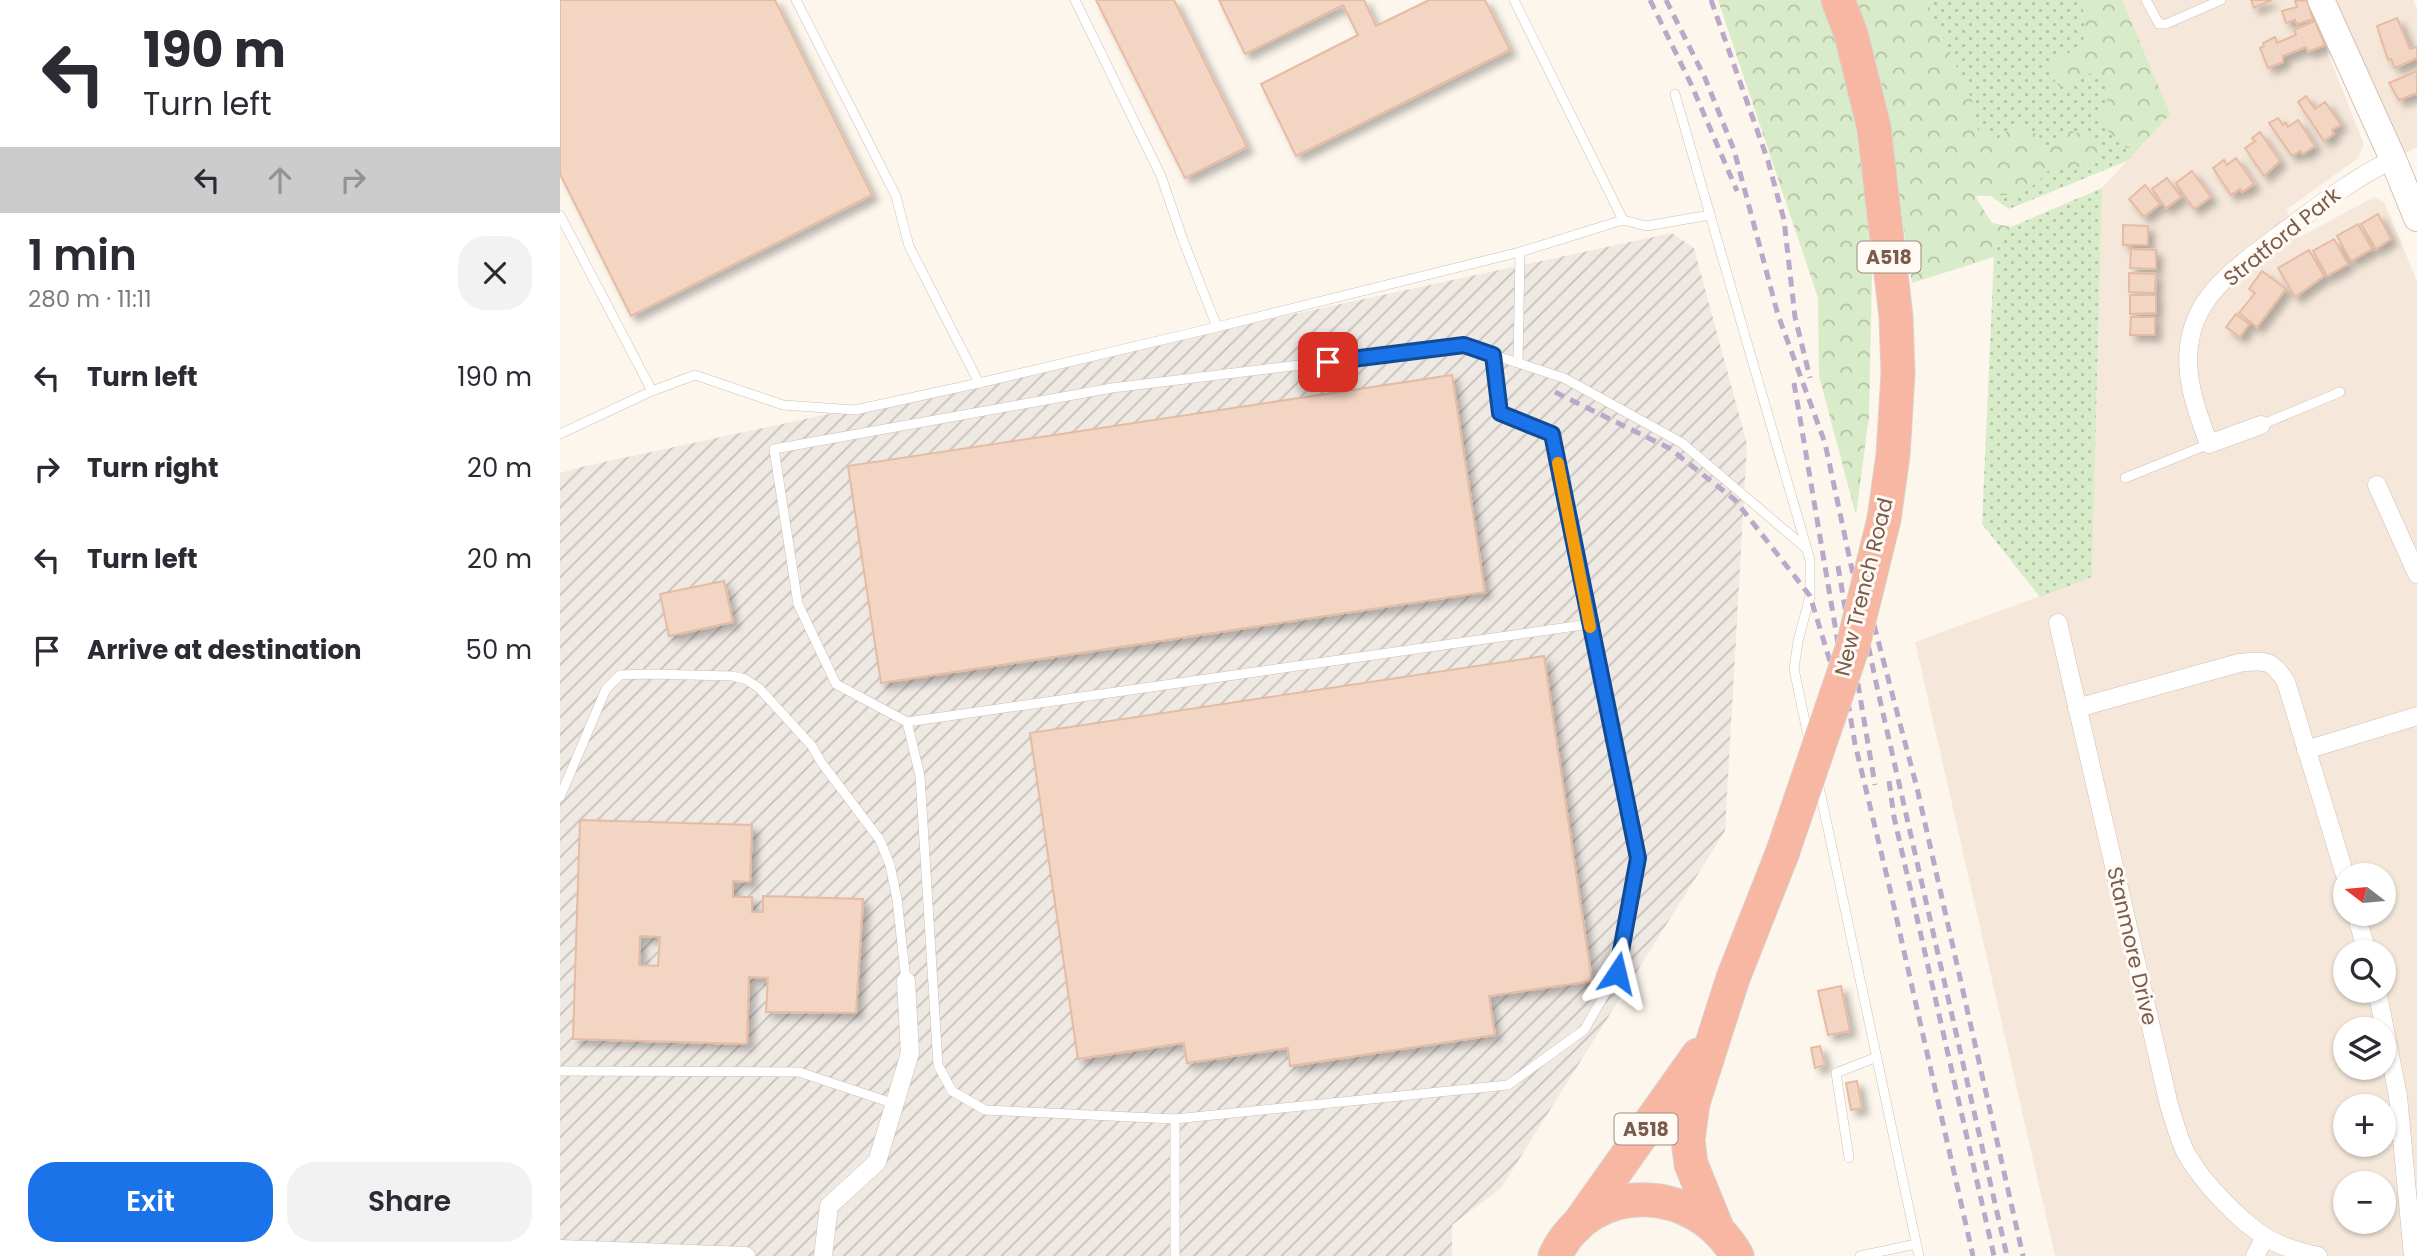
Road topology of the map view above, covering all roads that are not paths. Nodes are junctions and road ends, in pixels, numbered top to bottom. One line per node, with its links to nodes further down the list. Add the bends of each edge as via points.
1 (796, 0): 18 (lane, via 896,196 909,246)
2 (1075, 0): 15 (lane, via 1161,176)
3 (1514, 0): 13 (lane)
4 (1838, 0): 38 (highway, New Trench Road / A518, bridge, via 1874,128 1896,317 1893,455 1884,519 1852,649 1782,854)
5 (2146, 0): 6 (lane, via 2159,24 2166,24)
6 (2221, 0)
7 (2321, 0): 9 (street)
8 (1675, 94): 11 (lane)
9 (2393, 159): 12 (street, via 2409,184); 23 (street, Stratford Park, via 2325,201 2230,275 2205,302 2191,335 2188,375)
10 (560, 215): 19 (lane)
11 (1710, 215): 13 (lane, via 1646,226); 26 (lane)
12 (2417, 218)
13 (1623, 220): 14 (lane)
14 (1520, 252): 15 (lane); 17 (lane)
15 (1217, 327): 18 (lane)
16 (1493, 355): 17 (lane); 29 (lane, via 1500,413 1552,434); 32 (lane, via 1464,345 1112,388 774,449 798,604 836,684)
17 (1518, 363): 26 (lane, via 1564,378 1682,443)
18 (979, 383): 19 (lane, via 855,410 783,405 695,375)
19 (652, 391): 22 (lane)
20 (2340, 392): 21 (lane)
21 (2261, 425): 23 (street)
22 (560, 434)
23 (2209, 444): 24 (lane)
24 (2125, 478)
25 (2377, 485): 27 (street)
26 (1807, 549): 39 (lane, via 1810,596 1794,669)
27 (2417, 574)
28 (2058, 623): 30 (street, Stanmore Drive)
29 (1590, 624): 32 (lane); 42 (lane, via 1638,858 1617,973 1584,1030 1508,1085)
30 (2077, 708): 33 (street, via 2263,660 2277,667 2286,682); 44 (street, Stanmore Drive, via 2169,1104 2184,1149 2220,1199)
31 (2417, 716): 33 (street)
32 (907, 722): 42 (lane, via 920,776 938,1065 952,1091 985,1110)
33 (2306, 750): 35 (street)
34 (560, 797): 36 (lane, via 606,689 620,675 745,679 759,688 812,746 880,841 897,899)
35 (2341, 863)
36 (906, 981): 41 (street, via 911,1053)
37 (2380, 1003): 57 (street, via 2398,1096)
38 (1714, 1032): 46 (highway, New Trench Road / A518); 47 (highway, New Trench Road / A518, via 1693,1103 1688,1140 1691,1164)
39 (1877, 1057): 43 (lane, via 1836,1073); 45 (lane)
40 (560, 1071): 41 (lane, via 799,1072)
41 (895, 1104): 51 (street, via 877,1162 829,1206)
42 (1175, 1119): 52 (lane)
43 (1849, 1158)
44 (2265, 1237): 55 (street); 56 (street, Stanmore Drive)
45 (1916, 1244): 53 (lane); 54 (lane)
46 (1559, 1245): 47 (highway, via 1594,1213 1621,1202 1657,1199 1695,1212)
47 (1733, 1246)
48 (560, 1249): 49 (street)
49 (678, 1254): 50 (street)
50 (746, 1256)
51 (824, 1256)
52 (1175, 1256)
53 (1860, 1256)
54 (1919, 1256)
55 (2255, 1256)
56 (2318, 1256)
57 (2413, 1256)

